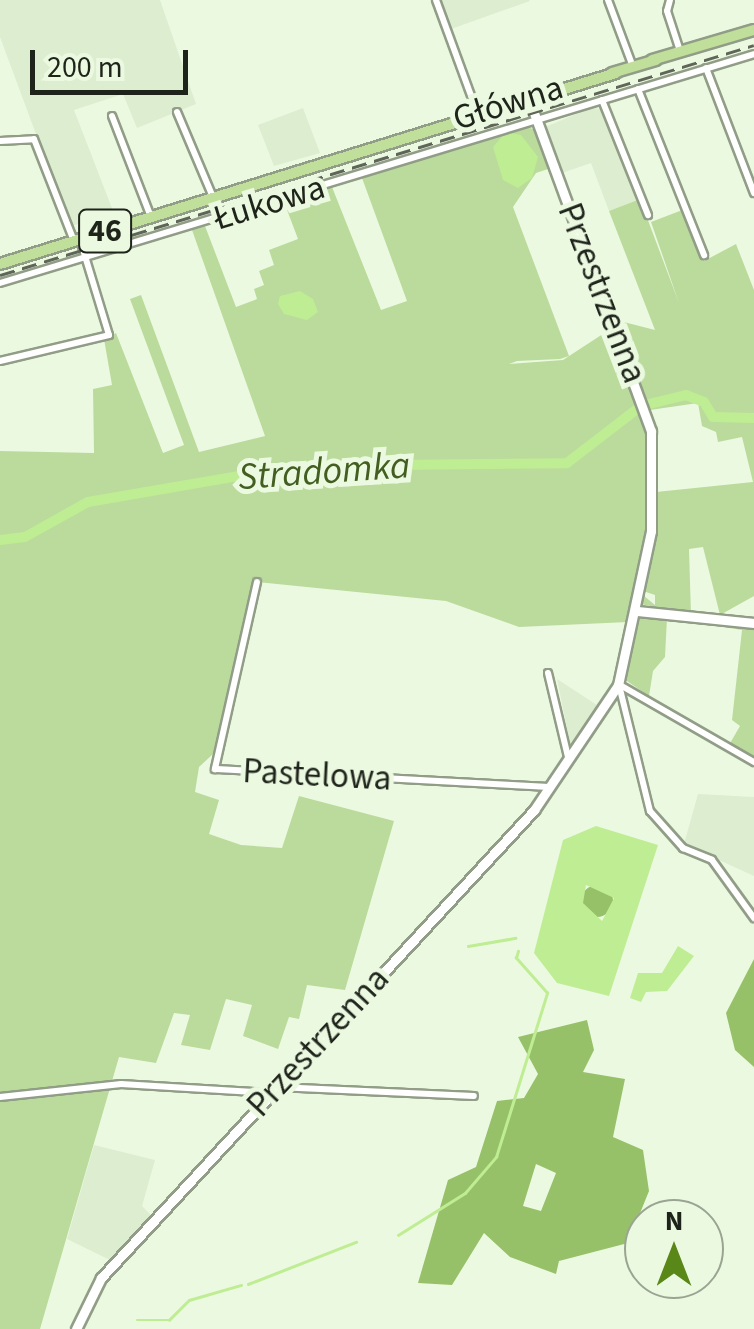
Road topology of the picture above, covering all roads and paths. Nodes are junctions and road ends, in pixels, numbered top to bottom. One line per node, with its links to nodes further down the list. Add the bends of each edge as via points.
1 (436, 0): 16 (street)
2 (608, 0): 7 (street)
3 (670, 0): 5 (street, via 667,10)
4 (754, 30): 5 (main road, Główna / 46)
5 (681, 52): 7 (main road, Główna / 46)
6 (754, 54): 8 (street, Łukowa)
7 (633, 68): 9 (main road, Główna / 46)
8 (706, 68): 10 (street, Łukowa); 21 (street)
9 (616, 72): 11 (main road, Główna / 46); 16 (main road, Główna / 46)
10 (638, 89): 12 (street, Łukowa); 27 (street)
11 (544, 97): 13 (main road, Główna / 46); 14 (street)
12 (602, 100): 18 (street, Łukowa); 25 (street)
13 (516, 106): 14 (street); 19 (main road, Główna / 46)
14 (533, 110): 18 (street, Przestrzenna)
15 (178, 112): 22 (street)
16 (476, 112): 19 (main road, Główna / 46)
17 (112, 116): 24 (street)
18 (538, 123): 28 (street, Łukowa); 33 (street, Przestrzenna, via 648,414 653,502)
19 (402, 138): 22 (main road, Główna / 46)
20 (0, 141): 26 (street, via 34,139)
21 (754, 194)
22 (211, 196): 23 (main road, Główna / 46); 24 (main road, Główna / 46)
23 (187, 206): 26 (street, Główna); 29 (main road, Główna / 46)
24 (149, 212): 26 (main road, Główna / 46)
25 (648, 215)
26 (76, 240): 28 (street); 29 (main road, Główna / 46)
27 (704, 255)
28 (86, 259): 30 (street, Łukowa); 31 (street, via 109,335)
29 (0, 263)
30 (0, 283)
31 (0, 362)
32 (257, 582): 39 (street, Pastelowa, via 215,768)
33 (637, 610): 34 (street); 36 (street, Przestrzenna)
34 (754, 623)
35 (548, 673): 37 (street)
36 (618, 684): 37 (street, Przestrzenna); 38 (street); 40 (street, via 650,812 683,848 712,860)
37 (569, 761): 39 (street, Przestrzenna)
38 (754, 762)
39 (552, 787): 41 (street, Przestrzenna)
40 (754, 918)
41 (274, 1090): 42 (street); 43 (street, via 121,1084); 44 (street, Przestrzenna, via 101,1278)
42 (474, 1096)
43 (0, 1097)
44 (76, 1329)

